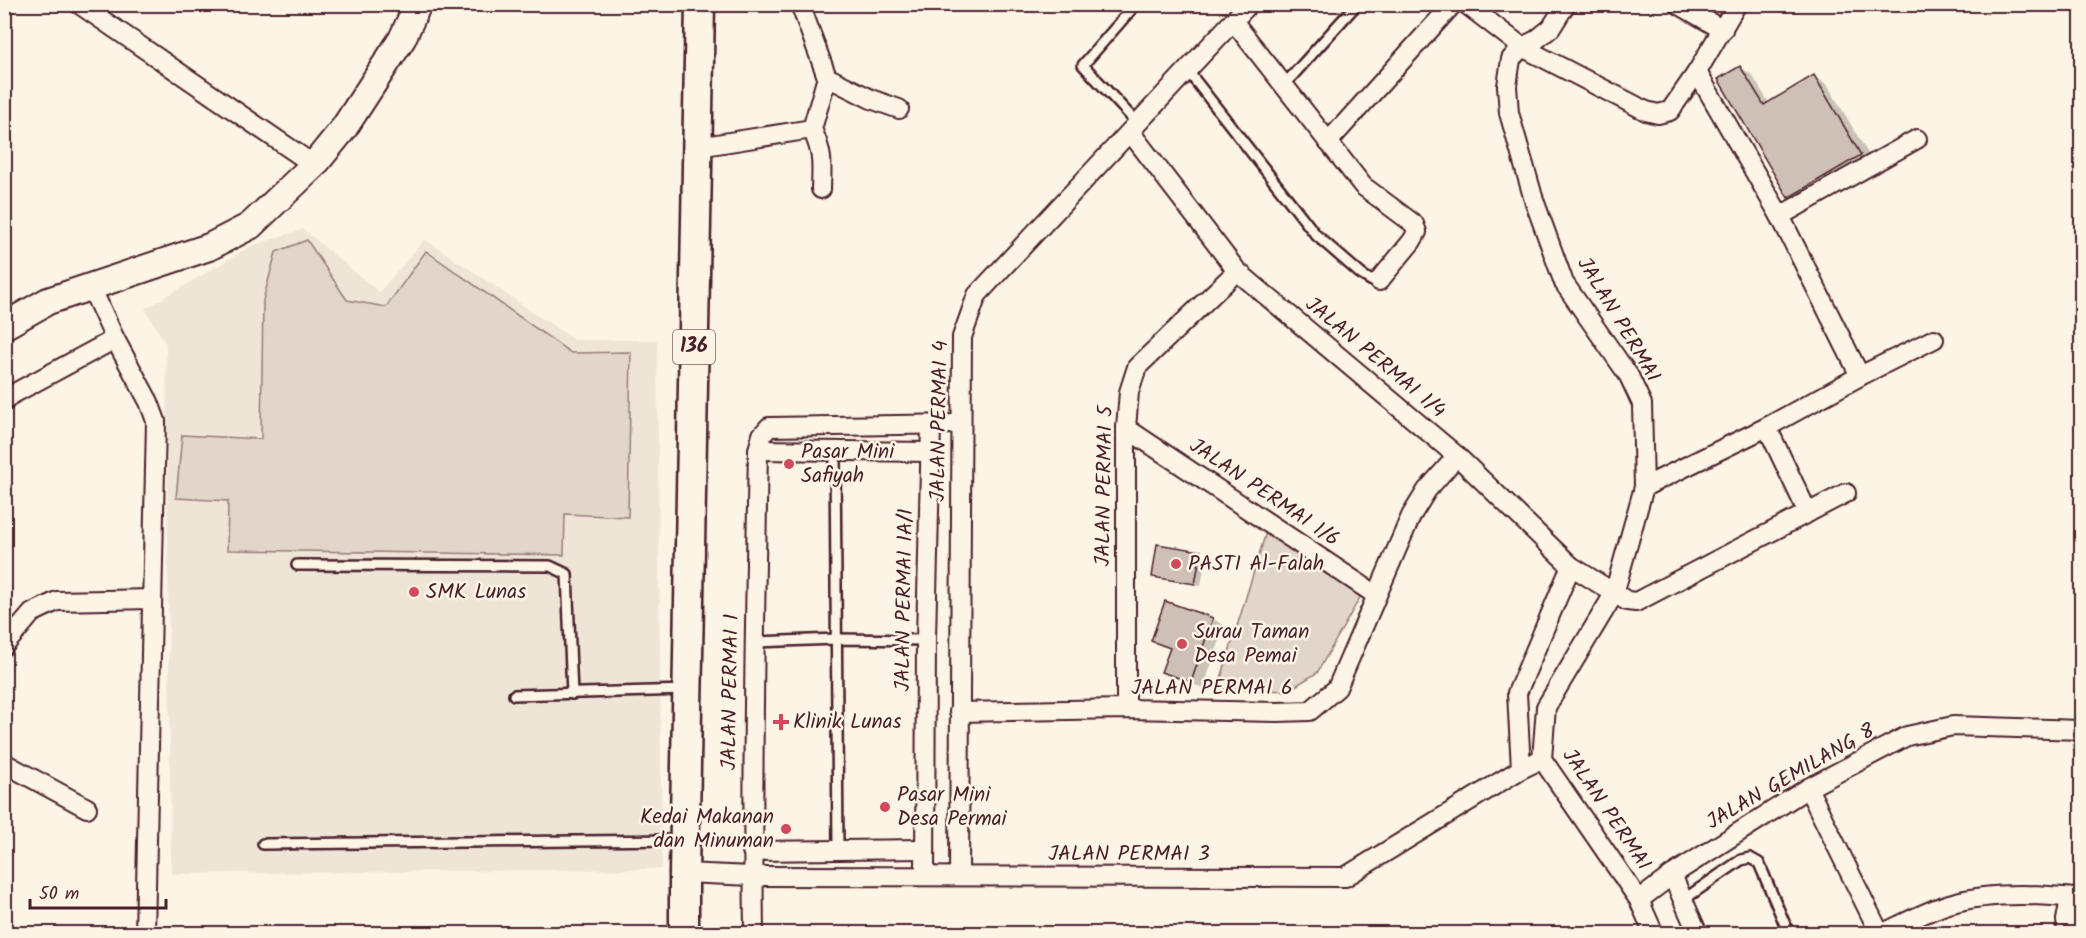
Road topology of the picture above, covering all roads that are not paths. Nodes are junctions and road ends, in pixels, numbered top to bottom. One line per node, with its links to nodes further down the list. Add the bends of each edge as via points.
1 (79, 4): 26 (street)
2 (418, 4): 26 (main road, via 402,39 344,128)
3 (700, 4): 25 (main road, 136)
4 (800, 4): 18 (street)
5 (1136, 4): 22 (lane, via 1083,65)
6 (1249, 4): 13 (street, JALAN PERMAI 4)
7 (1358, 4): 19 (lane)
8 (1454, 4): 24 (street)
9 (1466, 4): 15 (street)
10 (1566, 4): 15 (street, via 1551,28)
11 (1678, 4): 14 (street)
12 (1737, 4): 14 (street)
13 (1234, 22): 16 (street, JALAN PERMAI 4); 19 (street)
14 (1723, 30): 17 (street)
15 (1522, 47): 17 (street, via 1658,114 1671,111); 45 (street, JALAN PERMAI, via 1511,58 1506,86 1515,135 1564,284 1629,376 1642,404)
16 (1187, 70): 22 (street, JALAN PERMAI 4); 30 (lane, via 1316,235 1362,275)
17 (1697, 72): 28 (street)
18 (827, 77): 20 (street); 21 (street)
19 (1284, 86): 24 (street)
20 (899, 110)
21 (812, 129): 25 (street); 27 (street, via 822,158)
22 (1134, 129): 29 (street, JALAN PERMAI 1/4); 37 (street, JALAN PERMAI 4, via 977,295 962,337)
23 (1917, 139): 28 (street)
24 (1328, 142): 30 (street, via 1363,186 1414,224 1417,232)
25 (698, 147): 57 (main road, 136)
26 (314, 165): 31 (main road, via 250,226 209,247)
27 (820, 189)
28 (1780, 216): 35 (street)
29 (1237, 271): 40 (street, JALAN PERMAI 5, via 1137,367 1129,392); 44 (street, JALAN PERMAI 1/4)
30 (1379, 281)
31 (90, 285): 32 (main road, via 48,301); 33 (street)
32 (4, 326)
33 (115, 339): 36 (street); 52 (street, via 156,421)
34 (1934, 339): 35 (street)
35 (1860, 376): 39 (street)
36 (4, 402)
37 (961, 424): 38 (street); 61 (street, JALAN PERMAI 4)
38 (931, 425): 41 (street, via 769,427); 43 (street, JALAN PERMAI 1A/1)
39 (1767, 427): 45 (street); 47 (street)
40 (1126, 428): 51 (street, JALAN PERMAI 1/6); 60 (street, JALAN PERMAI 5)
41 (758, 450): 42 (street); 55 (street, JALAN PERMAI 1)
42 (835, 451): 43 (street); 53 (lane)
43 (930, 452): 54 (street, JALAN PERMAI 1A/1)
44 (1457, 456): 49 (street, JALAN PERMAI 1/4); 51 (street, JALAN PERMAI 6, via 1427,490 1411,516)
45 (1644, 487): 50 (street, JALAN PERMAI)
46 (1846, 493): 47 (street)
47 (1808, 513): 50 (street, via 1636,602)
48 (297, 565): 58 (lane, via 560,569 567,574)
49 (1571, 566): 50 (street, JALAN PERMAI 1/4); 65 (street, via 1517,693)
50 (1614, 594): 63 (street, JALAN PERMAI, via 1546,707)
51 (1376, 595): 60 (street, JALAN PERMAI 6, via 1337,688 1310,711)
52 (152, 599): 56 (street, via 57,601 32,613); 81 (street)
53 (837, 639): 54 (lane); 55 (lane); 71 (lane)
54 (926, 640): 70 (street, JALAN PERMAI 1A/1)
55 (754, 642): 72 (street, JALAN PERMAI 1)
56 (4, 646)
57 (687, 690): 58 (lane); 68 (main road, 136)
58 (572, 694): 59 (lane)
59 (514, 695)
60 (1126, 710): 61 (street, JALAN PERMAI 6)
61 (959, 712): 77 (street, JALAN PERMAI 4)
62 (2082, 730): 66 (street, JALAN GEMILANG 8, via 1953,726 1907,736)
63 (1542, 759): 65 (street, JALAN PERMAI 3); 79 (street, JALAN PERMAI)
64 (4, 763): 67 (street)
65 (1521, 770): 77 (street, JALAN PERMAI 3, via 1345,877)
66 (1808, 788): 74 (street, JALAN GEMILANG 8); 87 (street)
67 (87, 808)
68 (684, 840): 69 (lane); 73 (main road, 136)
69 (262, 844)
70 (925, 849): 71 (street); 76 (street, JALAN PERMAI 1A/1)
71 (838, 850): 72 (street)
72 (752, 851): 75 (street, JALAN PERMAI 1)
73 (684, 873): 75 (street, JALAN PERMAI 3); 82 (main road, 136)
74 (1672, 875): 79 (street, JALAN GEMILANG 8); 80 (street)
75 (752, 876): 76 (street, JALAN PERMAI 3); 83 (street, JALAN PERMAI 1)
76 (925, 876): 77 (street, JALAN PERMAI 3)
77 (959, 876)
78 (2076, 898): 87 (street, via 2003,895 1949,904); 88 (street, via 2066,920)
79 (1639, 900): 84 (street, JALAN PERMAI)
80 (1683, 900): 85 (street); 86 (lane, via 1741,860 1750,858 1759,863)
81 (145, 933)
82 (684, 933)
83 (753, 933)
84 (1654, 933)
85 (1698, 933)
86 (1789, 933)
87 (1881, 933)
88 (2067, 933)

